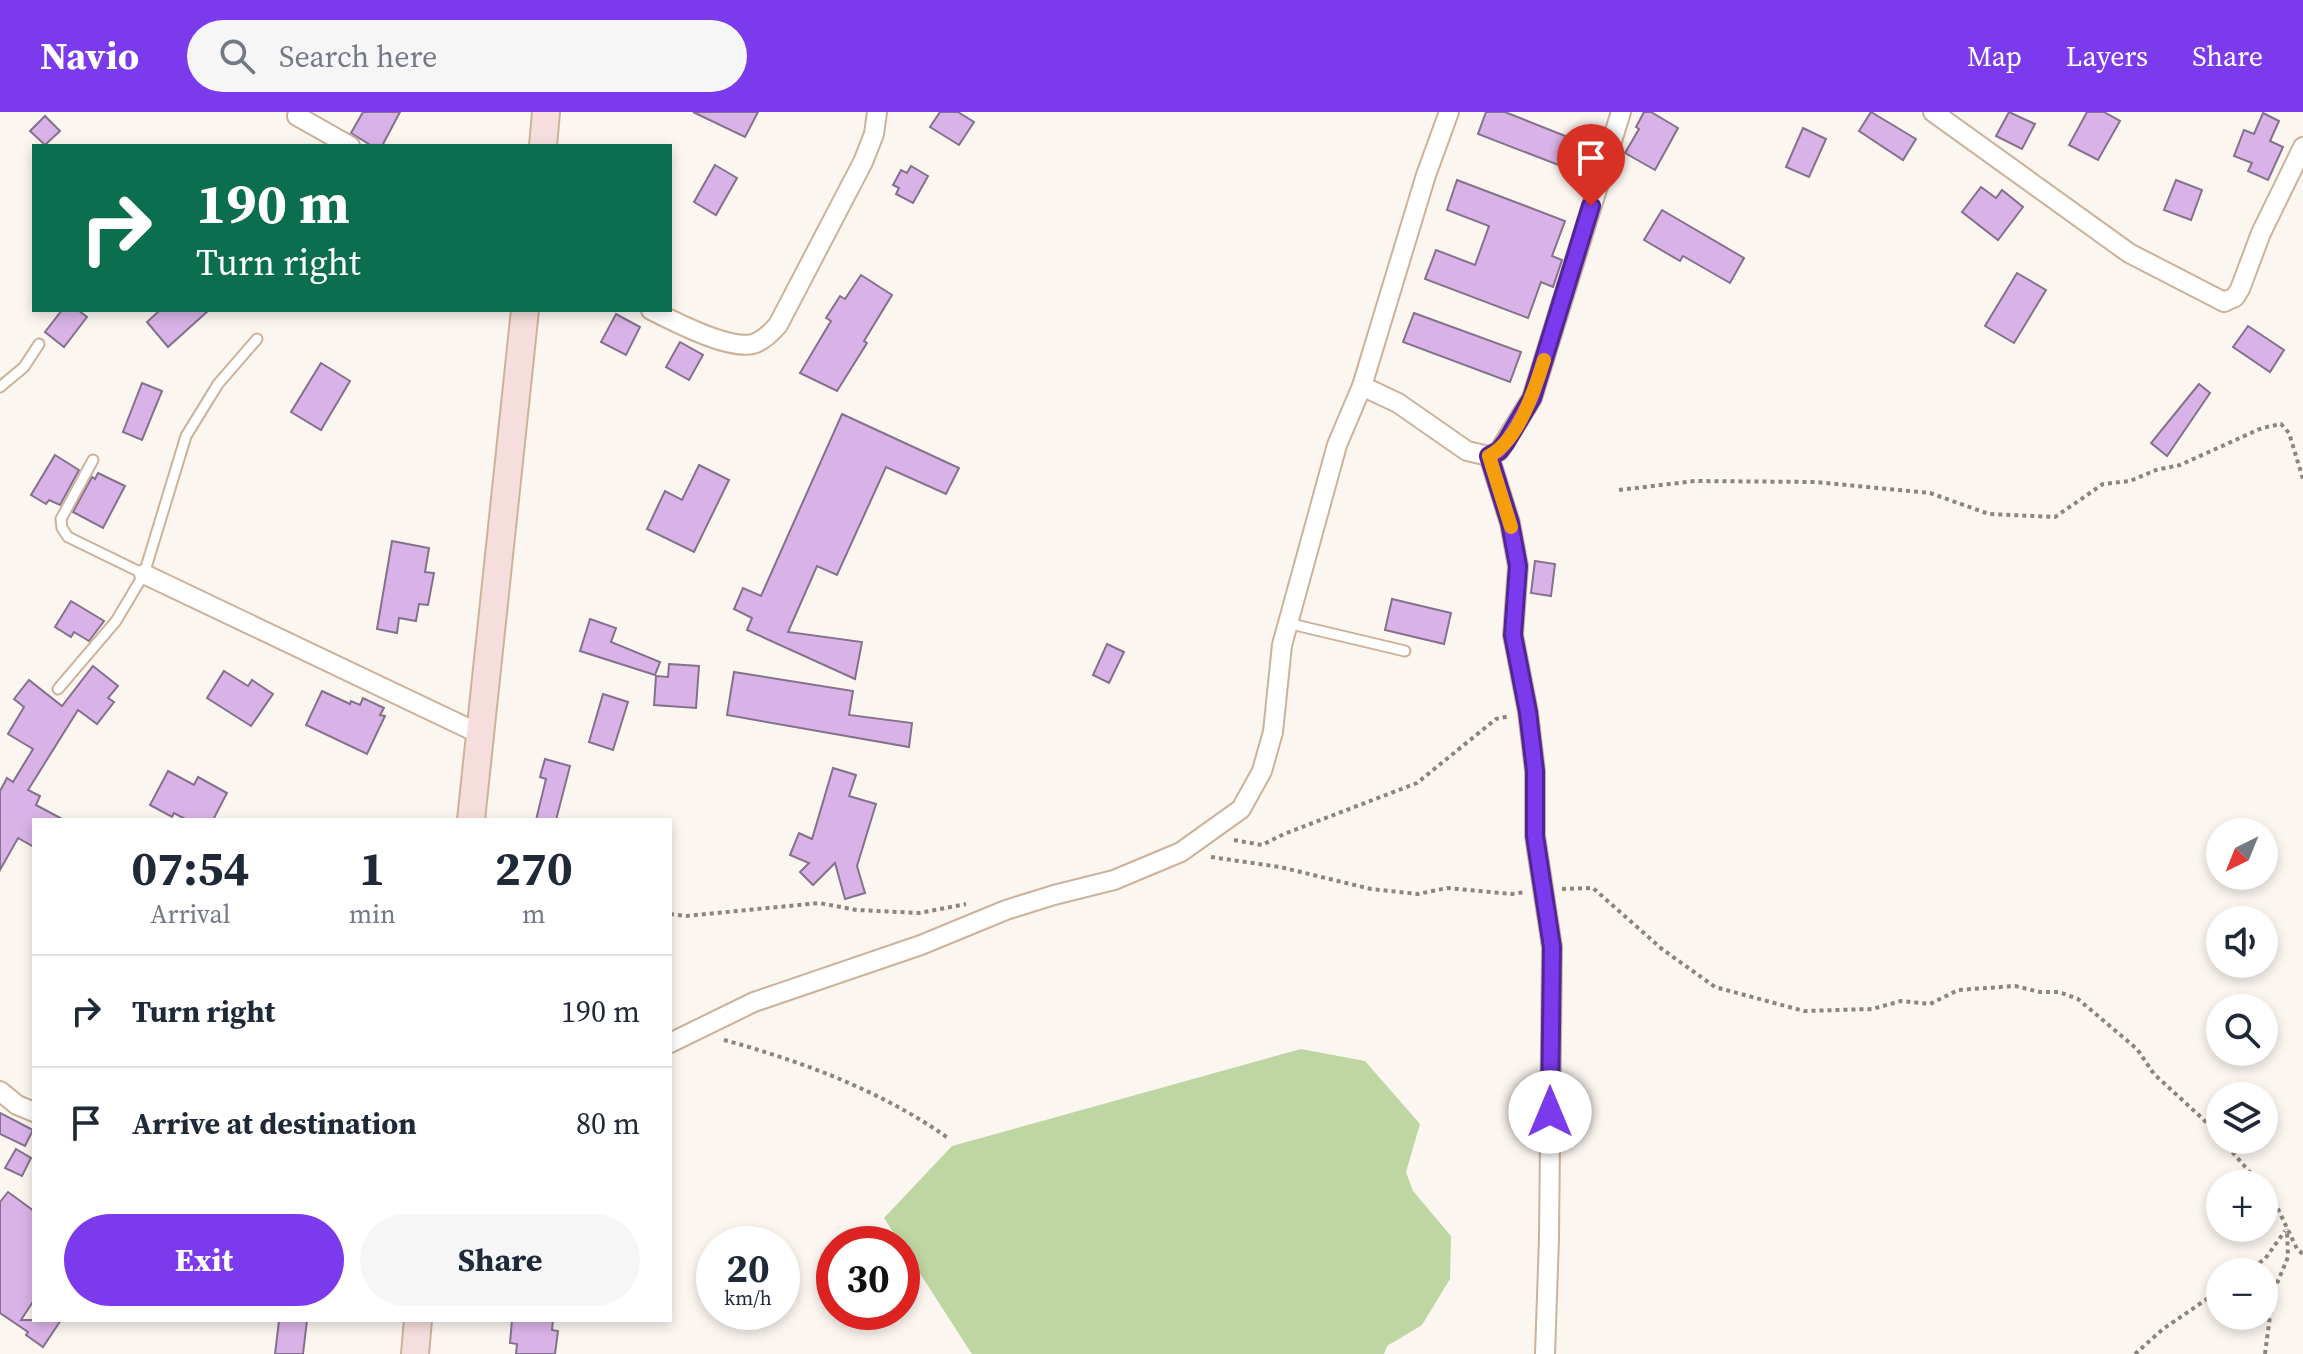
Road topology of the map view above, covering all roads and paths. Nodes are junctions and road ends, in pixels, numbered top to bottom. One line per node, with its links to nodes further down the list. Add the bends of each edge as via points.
1 (546, 112): 8 (street)
2 (877, 112): 11 (street, via 863,162 771,334 744,345 707,336)
3 (1449, 112): 14 (street)
4 (1621, 112): 16 (street, via 1532,398 1506,442)
5 (1933, 112): 9 (street, via 2129,253 2224,302 2240,289)
6 (297, 116): 7 (street)
7 (346, 144)
8 (543, 144)
9 (2303, 147)
10 (525, 312): 25 (street)
11 (655, 312)
12 (257, 339): 20 (lane, via 218,384 186,436)
13 (39, 344): 15 (lane, via 24,367)
14 (1362, 386): 16 (street, via 1398,403 1467,451); 21 (street, via 1337,445)
15 (0, 387)
16 (1489, 456): 24 (street, via 1518,566 1513,635)
17 (93, 460): 20 (lane, via 61,519 62,528 68,537)
18 (2303, 479): 19 (path, via 2289,433 2281,424 2180,465 2103,484 2055,517 1989,514 1930,493 1815,482 1695,481)
19 (1619, 490)
20 (144, 574): 23 (lane, via 116,621); 25 (street)
21 (1287, 623): 22 (lane); 27 (street, via 1273,732 1262,771 1241,809)
22 (1405, 651)
23 (58, 689)
24 (1528, 712): 27 (path, via 1496,719 1417,783 1262,845); 29 (street, via 1535,836)
25 (480, 734): 26 (street)
26 (471, 818)
27 (1210, 831): 28 (street)
28 (1181, 852): 29 (path, via 1418,894 1447,888 1512,894); 31 (street, via 1114,880)
29 (1544, 890): 36 (path, via 1593,888 1715,987 1804,1011 1872,1009 1901,1001 1930,1004 1958,990 2015,986 2059,992 2078,999 2137,1049 2154,1074); 47 (street, via 1552,947)
30 (672, 914): 31 (path, via 819,903 919,913 964,903)
31 (994, 915): 32 (street, via 754,1002)
32 (691, 1031): 33 (street); 37 (path, via 792,1061 863,1090)
33 (672, 1042)
34 (0, 1091): 35 (street)
35 (32, 1111)
36 (2206, 1122)
37 (948, 1138)
38 (2234, 1154): 39 (path)
39 (2248, 1170)
40 (2278, 1209): 41 (path)
41 (2287, 1229): 42 (path); 43 (path); 49 (path, via 2288,1257 2273,1293)
42 (2303, 1254)
43 (2266, 1258)
44 (2206, 1300): 48 (path)
45 (418, 1322): 46 (street)
46 (415, 1354)
47 (1545, 1354)
48 (2135, 1354)
49 (2265, 1354)

